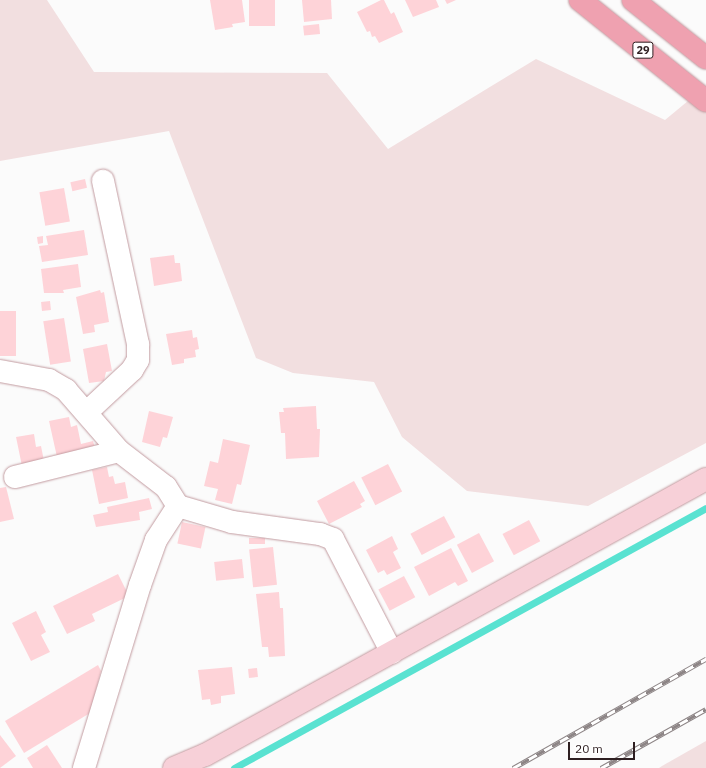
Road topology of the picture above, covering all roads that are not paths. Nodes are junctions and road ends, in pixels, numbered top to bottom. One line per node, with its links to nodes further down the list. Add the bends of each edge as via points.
1 (566, 0): 7 (main road, 29)
2 (580, 0): 7 (main road, 29)
3 (633, 0): 6 (main road)
4 (647, 0): 5 (main road)
5 (706, 54)
6 (706, 58)
7 (672, 73): 8 (main road, 29)
8 (706, 101)
9 (103, 181): 11 (street, via 138,344 138,360 132,370)
10 (0, 371): 11 (street, via 49,380 66,390)
11 (87, 412): 12 (street)
12 (119, 451): 13 (street); 15 (street, via 166,487)
13 (15, 477)
14 (706, 479): 16 (street)
15 (178, 506): 16 (street, via 232,522 320,534 333,539); 17 (street, via 156,540)
16 (392, 653): 18 (street, via 205,755)
17 (84, 768)
18 (174, 768)

